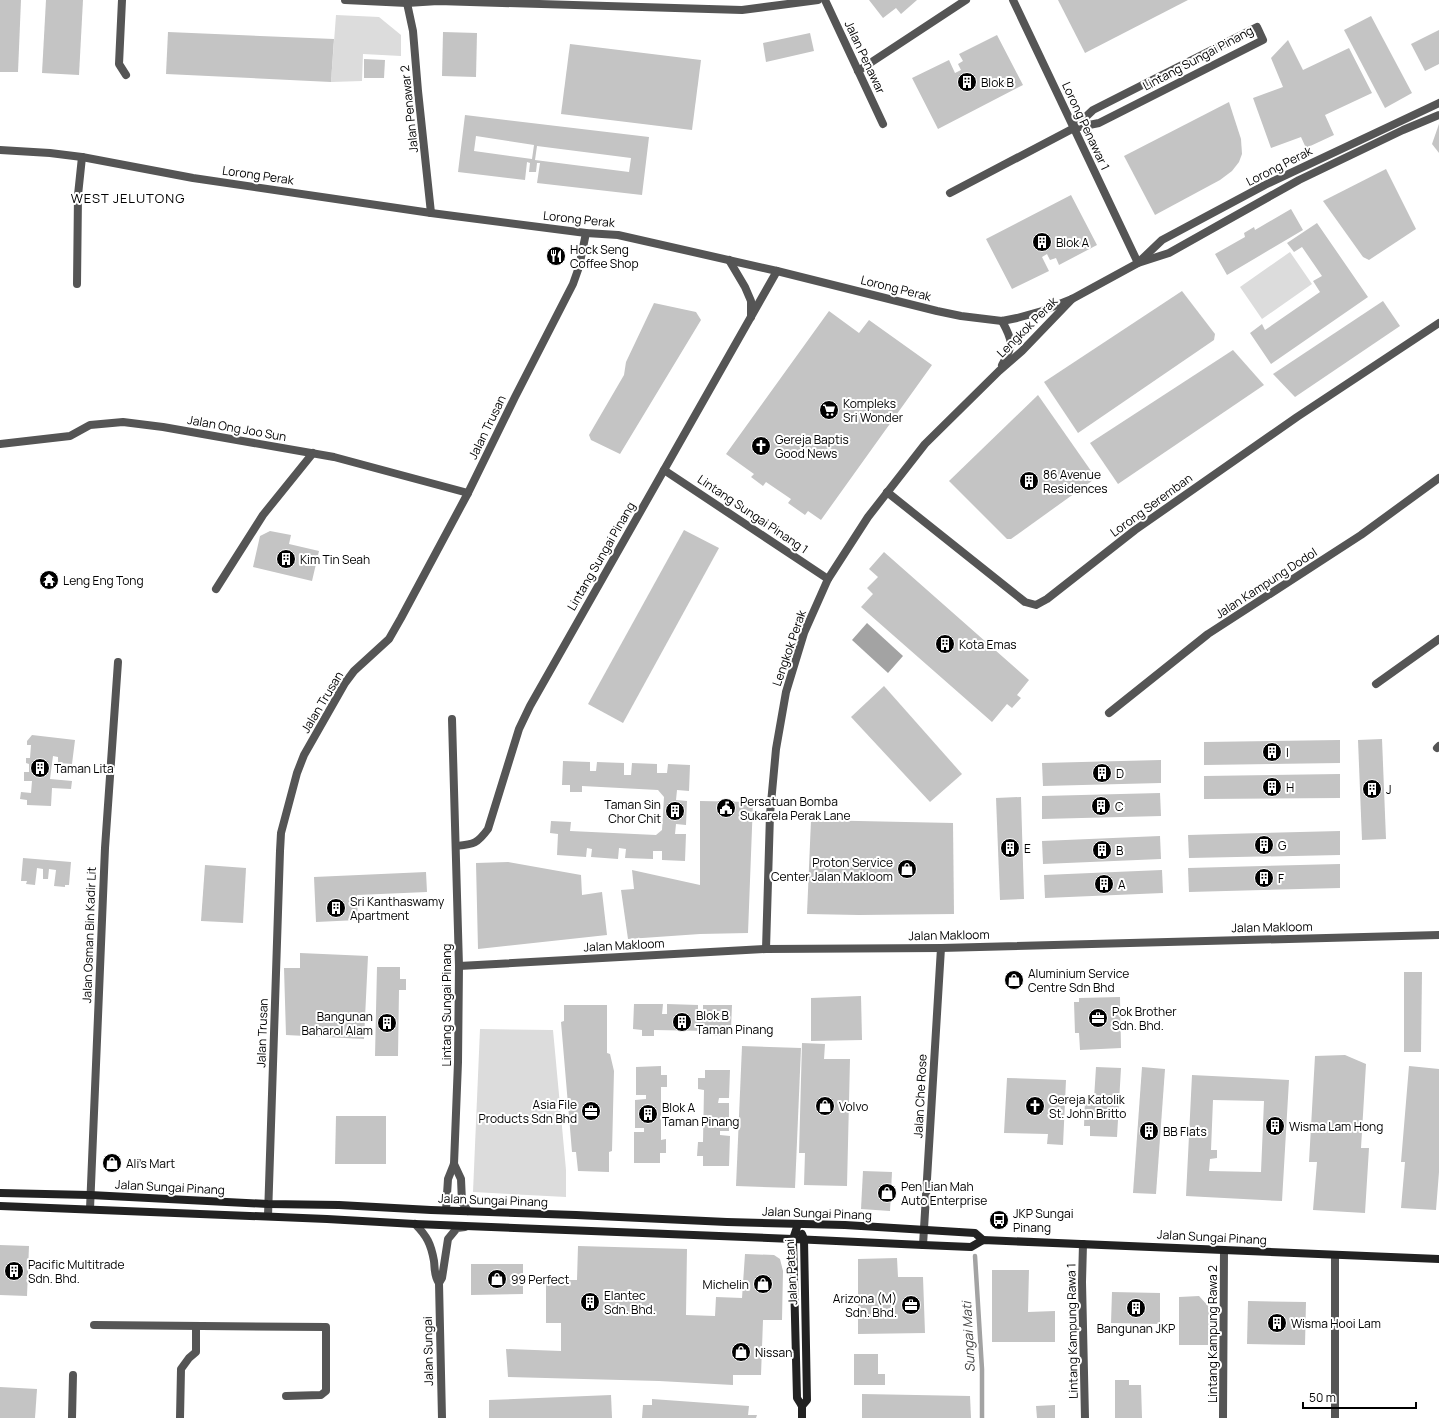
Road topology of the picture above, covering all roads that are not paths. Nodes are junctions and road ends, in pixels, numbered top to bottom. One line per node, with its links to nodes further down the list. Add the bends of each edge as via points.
1 (122, 0): 9 (street, via 119,64)
2 (345, 0): 7 (street)
3 (818, 0): 7 (street, via 742,10)
4 (825, 0): 8 (street, Jalan Penawar)
5 (966, 0): 8 (street)
6 (1013, 0): 13 (street, Lorong Penawar 1)
7 (406, 2): 17 (street, Jalan Penawar 2, via 414,31)
8 (858, 71): 12 (street, Jalan Penawar)
9 (126, 75)
10 (1439, 103): 20 (street, Lorong Perak, via 1266,185 1162,240)
11 (1439, 115): 20 (street, Lorong Perak, via 1299,180 1169,253)
12 (884, 124)
13 (1074, 128): 13 (street, Lintang Sungai Pinang, via 1093,110 1257,27 1263,40 1099,123); 16 (street, Lintang Sungai Pinang); 20 (street, Lorong Penawar 1)
14 (0, 150): 15 (street, Lorong Perak)
15 (82, 157): 17 (street, Lorong Perak, via 193,178); 22 (street, via 78,195)
16 (950, 193)
17 (431, 213): 18 (street, Lorong Perak)
18 (586, 233): 19 (street, Lorong Perak, via 618,235); 33 (street, Jalan Trusan, via 573,284)
19 (729, 260): 21 (street, Lorong Perak); 24 (street, via 745,287 750,301)
20 (1138, 263): 23 (street, Lorong Perak)
21 (777, 271): 24 (street, Lintang Sungai Pinang); 25 (street, Lorong Perak, via 949,313)
22 (77, 284)
23 (1072, 299): 25 (street, Lorong Perak, via 1042,311); 27 (street, Lengkok Perak)
24 (751, 317): 30 (street, Lintang Sungai Pinang)
25 (1002, 321): 27 (street, Lengkok Perak, via 1011,342 1010,352)
26 (1439, 323): 32 (street, Lorong Seremban, via 1180,498 1036,605 1025,602)
27 (999, 371): 32 (street, Lengkok Perak, via 925,444)
28 (0, 444): 29 (street, Jalan Ong Joo Sun, via 70,436 90,425 123,422)
29 (313, 453): 33 (street, Jalan Ong Joo Sun); 35 (street, via 263,515)
30 (664, 470): 34 (street, Lintang Sungai Pinang 1); 41 (street, Lintang Sungai Pinang, via 530,706 519,729 488,829 480,840 470,845)
31 (1439, 478): 39 (street, Jalan Kampung Dodol, via 1361,535 1208,634)
32 (887, 492): 34 (street, Lengkok Perak)
33 (468, 493): 49 (street, Jalan Trusan, via 402,618 389,639 354,671 345,683 304,755 297,773 280,844)
34 (828, 579): 44 (street, Lengkok Perak, via 804,633 786,692 776,749 770,814)
35 (216, 589)
36 (1439, 638): 38 (street)
37 (118, 662): 48 (street, Jalan Osman Bin Kadir Lit, via 105,843)
38 (1376, 684)
39 (1109, 713)
40 (452, 719): 41 (street, Lintang Sungai Pinang)
41 (456, 846): 45 (street, Lintang Sungai Pinang)
42 (1439, 935): 43 (street, Jalan Makloom)
43 (941, 948): 44 (street, Jalan Makloom); 58 (street, Jalan Che Rose)
44 (766, 949): 45 (street, Jalan Makloom)
45 (459, 966): 46 (street, Lintang Sungai Pinang)
46 (454, 1164): 52 (street, Lintang Sungai Pinang, via 448,1179); 53 (street, Lintang Sungai Pinang, via 461,1179 462,1202)
47 (0, 1193): 48 (main road, Jalan Sungai Pinang)
48 (90, 1195): 49 (main road, Jalan Sungai Pinang); 51 (street, Jalan Osman Bin Kadir Lit)
49 (268, 1204): 52 (main road, Jalan Sungai Pinang); 54 (street, Jalan Trusan)
50 (0, 1206): 51 (main road, Jalan Sungai Pinang)
51 (90, 1209): 54 (main road, Jalan Sungai Pinang)
52 (446, 1210): 53 (main road, Jalan Sungai Pinang)
53 (468, 1211): 56 (main road, Jalan Sungai Pinang)
54 (268, 1216): 55 (main road, Jalan Sungai Pinang)
55 (415, 1224): 57 (main road, Jalan Sungai Pinang); 67 (street, Jalan Sungai, via 427,1237 431,1246)
56 (798, 1224): 58 (main road, Jalan Sungai Pinang); 59 (main road, Jalan Patani); 60 (main road, Jalan Patani)
57 (470, 1226): 59 (main road, Jalan Sungai Pinang); 67 (street, Jalan Sungai, via 457,1228 448,1238)
58 (924, 1230): 61 (main road, Jalan Sungai Pinang, via 975,1232); 63 (street, Jalan Che Rose)
59 (793, 1238): 60 (main road, Jalan Sungai Pinang); 72 (main road, Jalan Patani, via 797,1398)
60 (804, 1239): 63 (main road, Jalan Sungai Pinang); 72 (main road, Jalan Patani, via 807,1400)
61 (983, 1240): 62 (main road, Jalan Sungai Pinang); 63 (main road, Jalan Sungai Pinang, via 971,1247)
62 (1083, 1244): 64 (main road, Jalan Sungai Pinang); 77 (street, Lintang Kampung Rawa 1)
63 (923, 1245)
64 (1224, 1250): 65 (main road, Jalan Sungai Pinang); 78 (street, Lintang Kampung Rawa 2)
65 (1335, 1255): 66 (main road, Jalan Sungai Pinang); 79 (street)
66 (1439, 1259)
67 (439, 1283): 75 (street, Jalan Sungai)
68 (94, 1325): 69 (street)
69 (196, 1326): 71 (street, via 326,1327 326,1391 321,1395); 74 (street, via 196,1352 181,1369)
70 (73, 1375): 73 (street)
71 (286, 1396)
72 (802, 1406): 76 (main road, Jalan Patani)
73 (72, 1418)
74 (180, 1418)
75 (442, 1418)
76 (802, 1418)
77 (1085, 1418)
78 (1224, 1418)
79 (1335, 1418)

